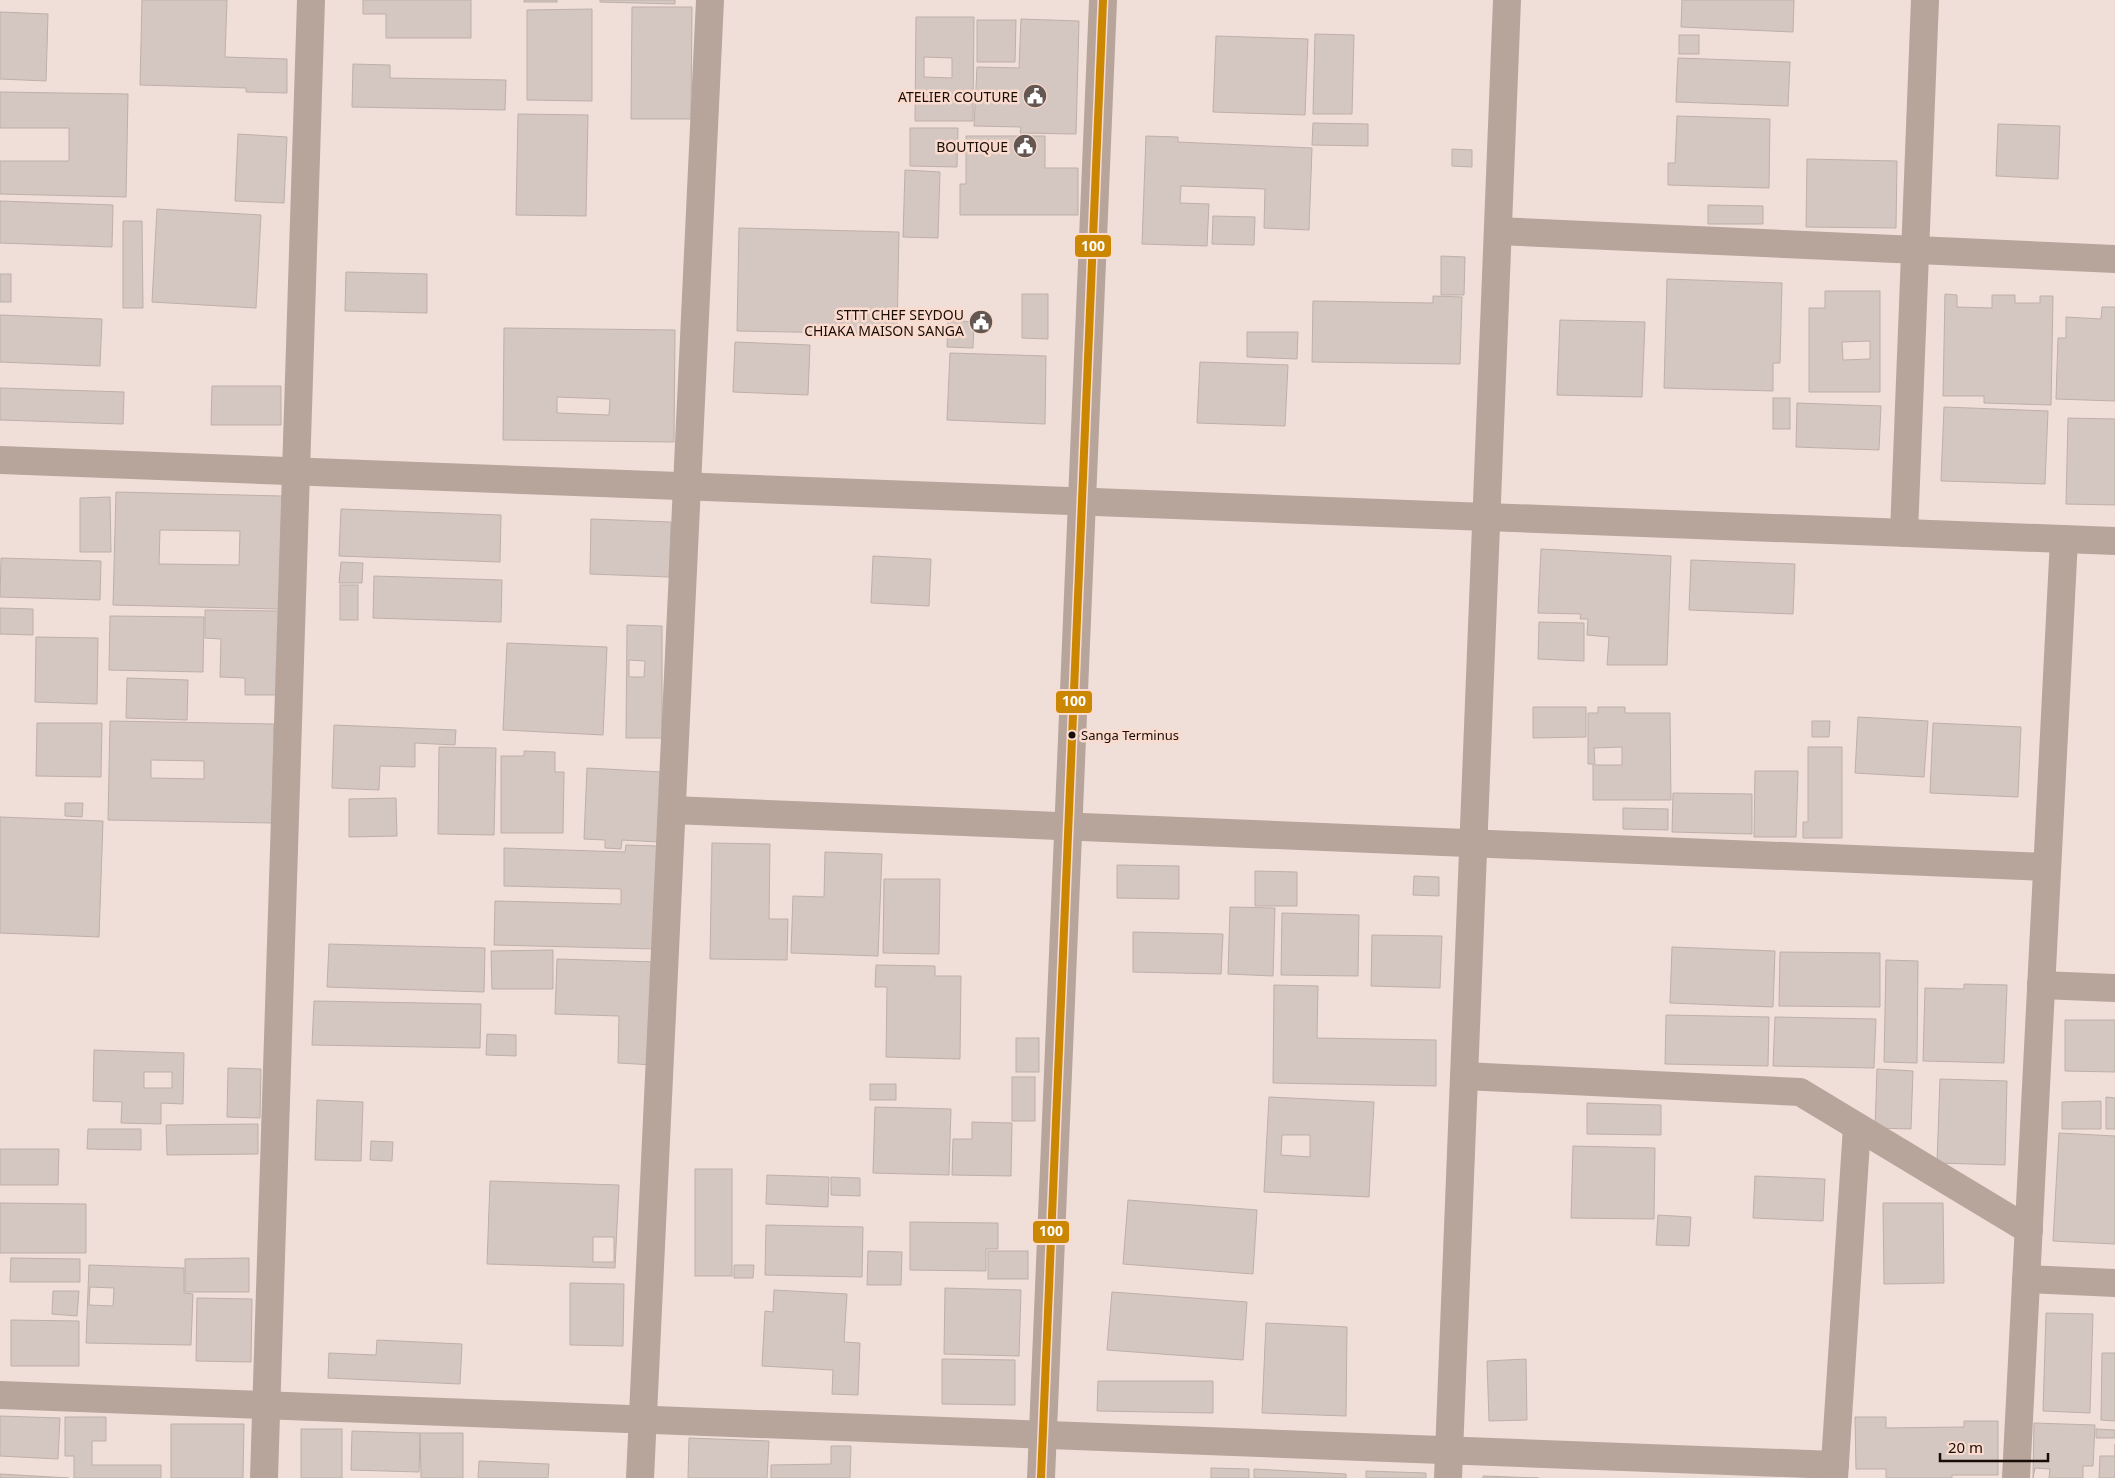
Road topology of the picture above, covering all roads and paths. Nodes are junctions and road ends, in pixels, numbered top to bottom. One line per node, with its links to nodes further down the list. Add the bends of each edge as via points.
1 (311, 0): 10 (street)
2 (710, 0): 11 (street)
3 (1103, 0): 12 (street)
4 (1508, 0): 6 (street)
5 (1925, 0): 7 (street)
6 (1498, 231): 7 (street); 13 (street)
7 (1915, 250): 8 (street); 14 (street)
8 (2115, 259)
9 (0, 460): 10 (street)
10 (296, 471): 11 (street); 29 (street)
11 (687, 486): 12 (street); 17 (street)
12 (1082, 502): 13 (street); 18 (street)
13 (1486, 517): 14 (street); 19 (street)
14 (1904, 533): 15 (street)
15 (2064, 539): 16 (street); 20 (street)
16 (2115, 541)
17 (672, 810): 18 (street); 30 (street)
18 (1068, 827): 19 (street); 31 (street)
19 (1473, 843): 20 (street); 23 (street)
20 (2047, 867): 21 (street)
21 (2041, 984): 22 (street); 25 (street)
22 (2115, 988)
23 (1464, 1076): 24 (street, via 1800,1092); 32 (street)
24 (1857, 1127): 25 (street); 33 (street)
25 (2029, 1230): 26 (street)
26 (2026, 1279): 27 (street); 38 (street)
27 (2115, 1283)
28 (0, 1395): 29 (street)
29 (266, 1405): 30 (street); 34 (street)
30 (642, 1420): 31 (street); 35 (street)
31 (1043, 1435): 32 (street); 36 (street)
32 (1449, 1450): 33 (street); 37 (street)
33 (1835, 1471)
34 (264, 1478)
35 (640, 1478)
36 (1041, 1478)
37 (1448, 1478)
38 (2016, 1478)

